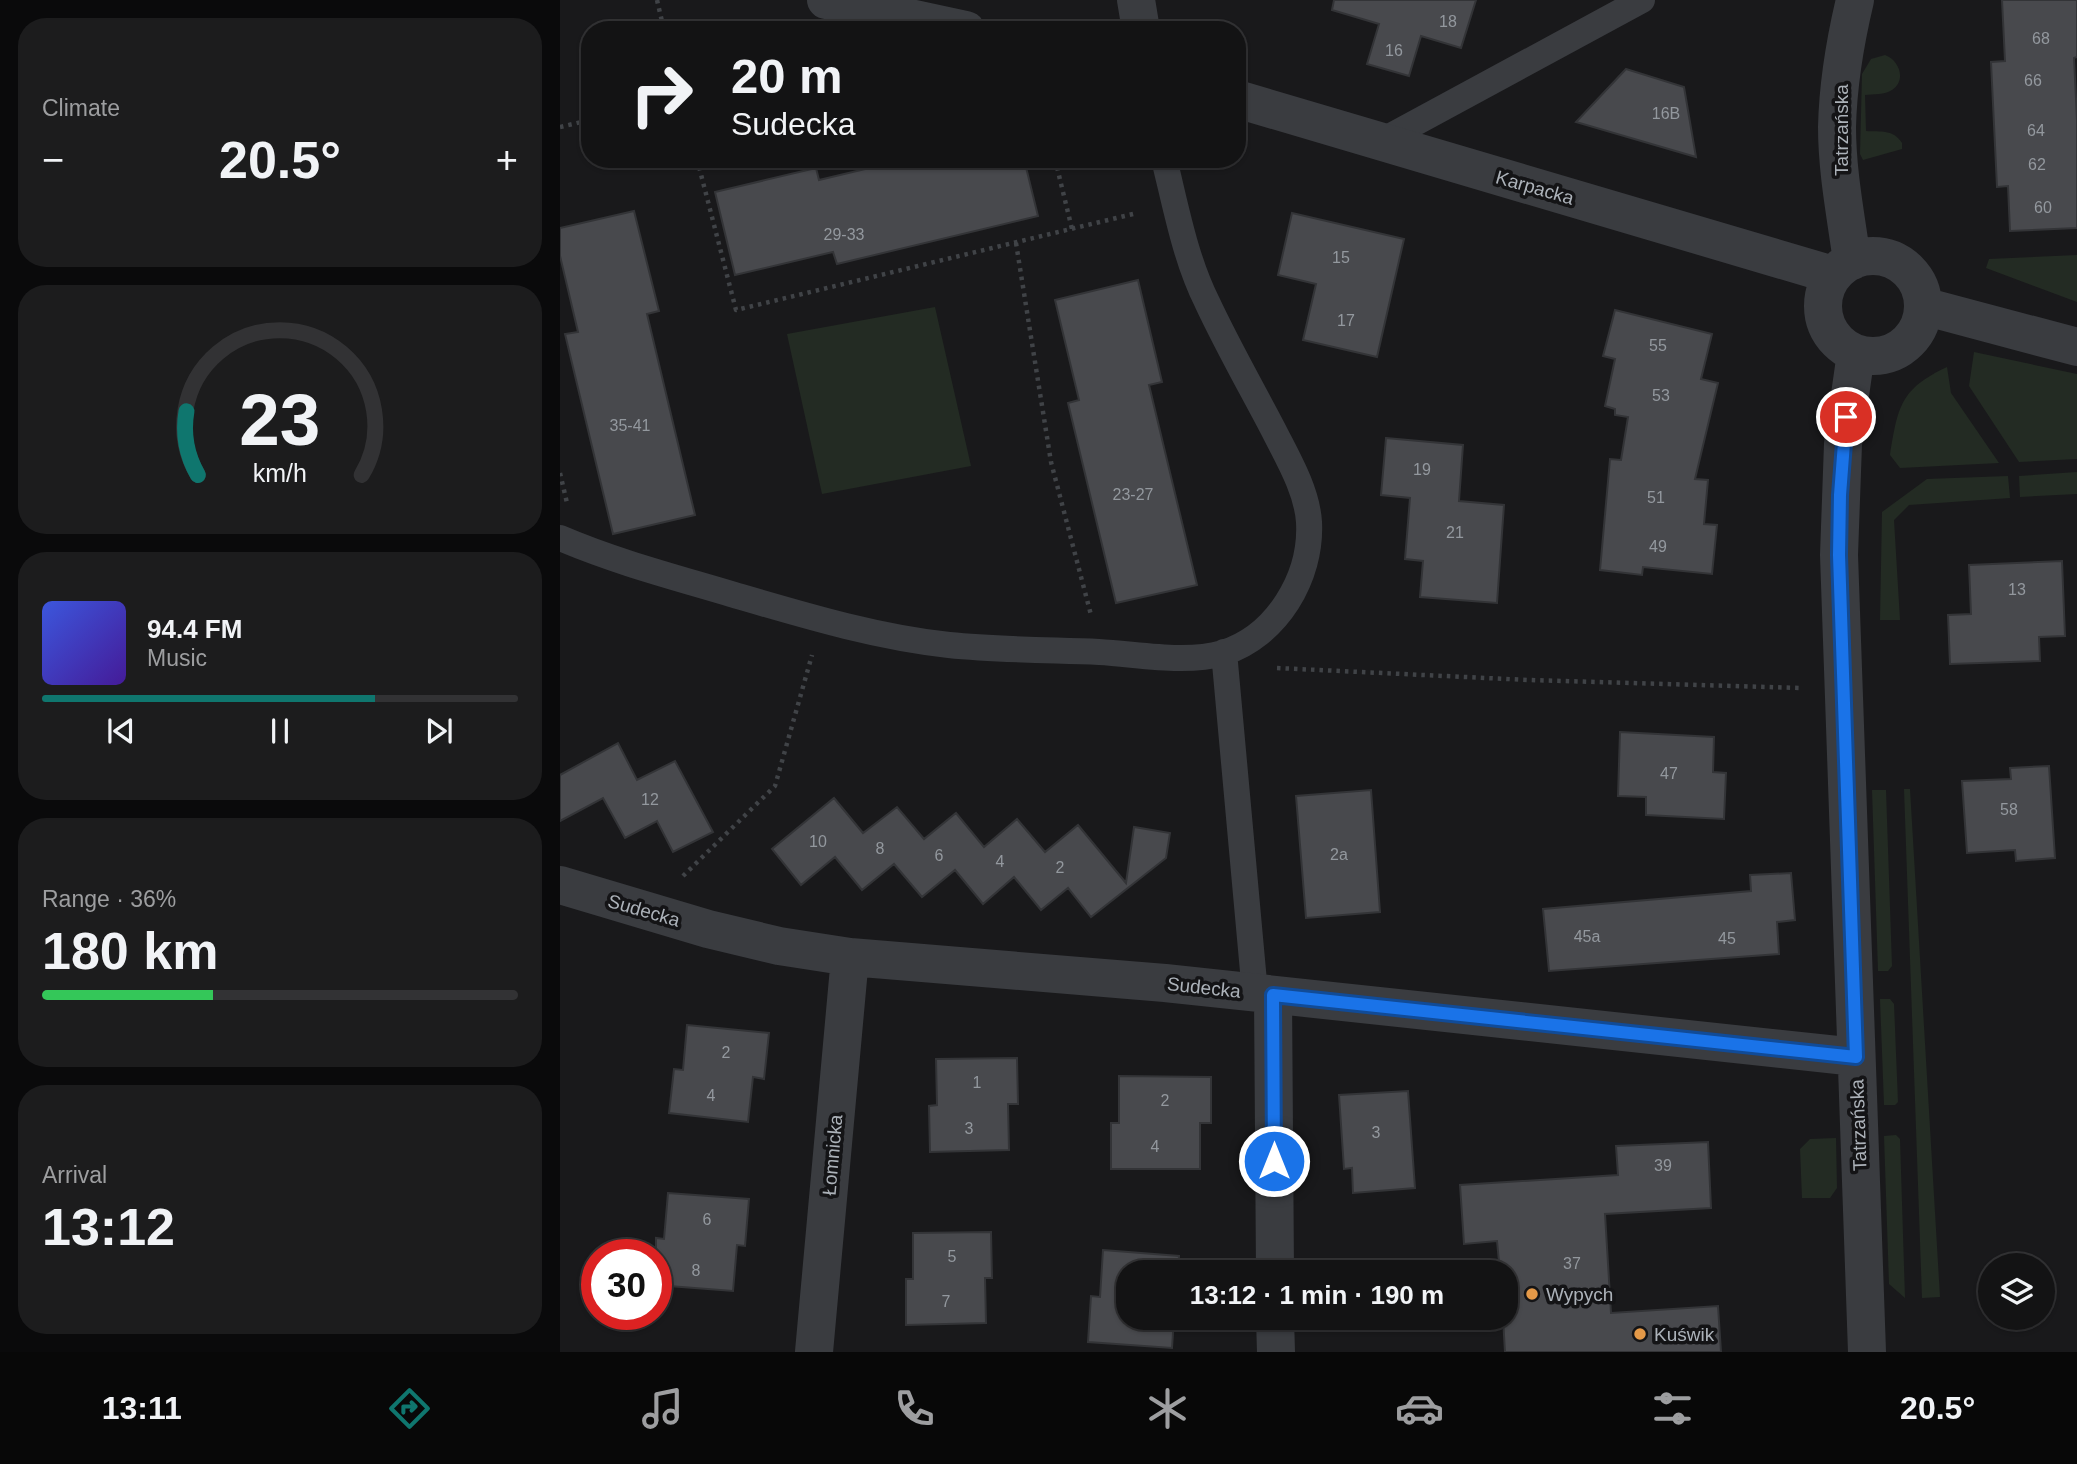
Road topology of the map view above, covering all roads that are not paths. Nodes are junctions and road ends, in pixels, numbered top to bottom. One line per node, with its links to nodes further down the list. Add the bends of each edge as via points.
1 (826, 0): 5 (street)
2 (1136, 0): 6 (street)
3 (1642, 0): 8 (lane)
4 (1855, 0): 10 (street, Tatrzańska, via 1840,81 1837,129)
5 (924, 21)
6 (1140, 21)
7 (1246, 103): 8 (street, Karpacka)
8 (1380, 142): 10 (street, Karpacka)
9 (1166, 168): 15 (lane, via 1188,256 1205,300 1285,453 1309,520 1307,554 1297,587 1277,616)
10 (1842, 268): 11 (street, via 1865,257 1893,260 1915,279); 13 (street, via 1826,289 1825,319 1831,334)
11 (1923, 306): 12 (street); 13 (street, via 1921,322 1902,347 1871,356)
12 (2077, 347)
13 (1856, 352): 19 (street, Tatrzańska, via 1843,444 1839,568)
14 (560, 538): 15 (lane, via 624,563 888,636 950,645)
15 (1225, 659): 18 (lane)
16 (560, 885): 17 (street, Sudecka, via 779,946)
17 (850, 957): 18 (street, Sudecka); 22 (street, Łomnicka)
18 (1264, 994): 19 (street, Sudecka); 20 (street)
19 (1856, 1057): 24 (street, Tatrzańska)
20 (1275, 1260)
21 (1275, 1330): 23 (street)
22 (814, 1352)
23 (1276, 1352)
24 (1867, 1352)

